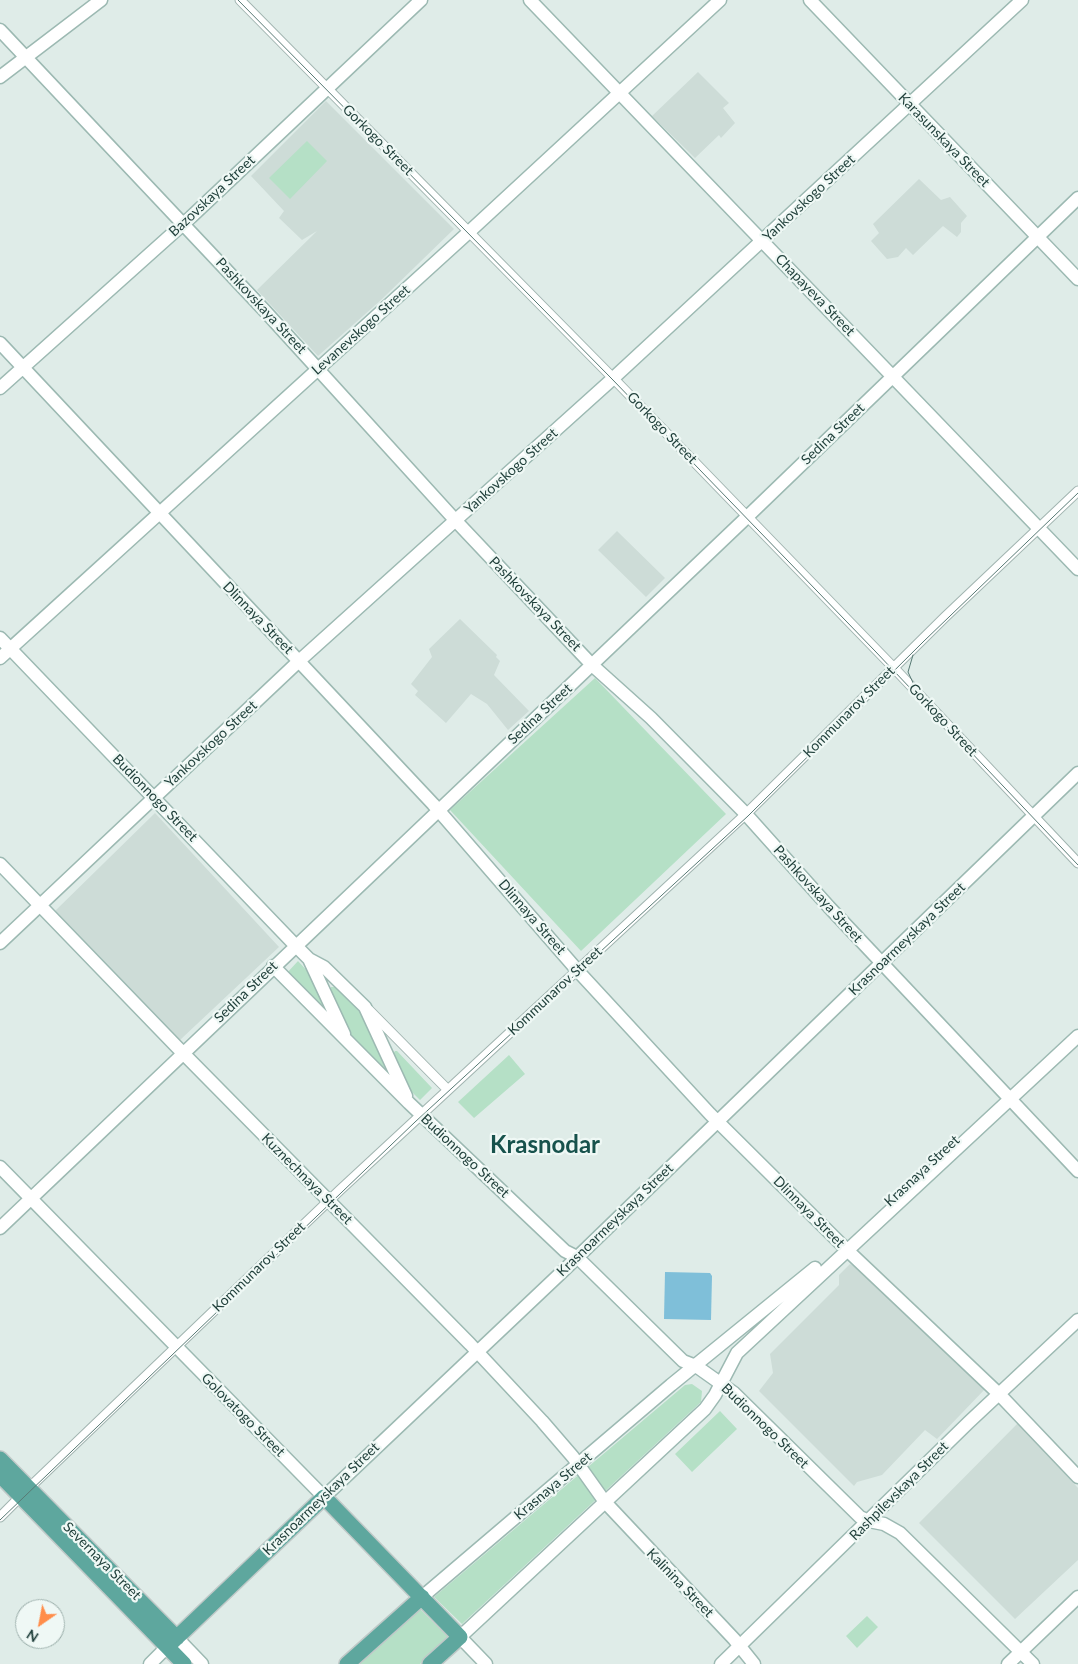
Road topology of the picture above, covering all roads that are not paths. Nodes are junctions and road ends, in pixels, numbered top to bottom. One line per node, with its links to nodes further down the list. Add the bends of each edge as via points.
1 (101, 0): 9 (street)
2 (240, 0): 11 (street, Gorkogo Street)
3 (421, 0): 11 (street, Bazovskaya Street)
4 (530, 0): 12 (street, Chapayeva Street)
5 (720, 0): 12 (street, Levanevskogo Street)
6 (810, 0): 13 (street, Karasunskaya Street)
7 (1022, 0): 13 (street, Yankovskogo Street)
8 (0, 30): 9 (street, Pashkovskaya Street)
9 (26, 57): 10 (street); 15 (street, Pashkovskaya Street)
10 (0, 77)
11 (328, 90): 15 (street, Bazovskaya Street); 16 (street, Gorkogo Street)
12 (618, 92): 16 (street, Levanevskogo Street); 18 (street, Chapayeva Street)
13 (910, 104): 17 (street, Karasunskaya Street); 18 (street, Yankovskogo Street)
14 (1078, 198): 17 (street, Sedina Street)
15 (184, 223): 21 (street, Bazovskaya Street); 22 (street, Pashkovskaya Street)
16 (469, 232): 22 (street, Levanevskogo Street); 24 (street, Gorkogo Street)
17 (1038, 237): 19 (street, Karasunskaya Street); 23 (street, Sedina Street)
18 (763, 241): 23 (street, Chapayeva Street); 24 (street, Yankovskogo Street)
19 (1078, 279)
20 (0, 343): 21 (street, Dlinnaya Street)
21 (22, 367): 25 (street, Bazovskaya Street); 27 (street, Dlinnaya Street)
22 (318, 369): 27 (street, Levanevskogo Street); 29 (street, Pashkovskaya Street)
23 (892, 376): 28 (street, Sedina Street); 30 (street, Chapayeva Street)
24 (613, 378): 28 (street, Gorkogo Street); 29 (street, Yankovskogo Street)
25 (0, 388)
26 (1078, 491): 30 (street, Kommunarov Street)
27 (159, 514): 33 (street, Levanevskogo Street); 35 (street, Dlinnaya Street)
28 (748, 516): 36 (street, Sedina Street); 37 (street, Gorkogo Street)
29 (456, 522): 35 (street, Yankovskogo Street); 36 (street, Pashkovskaya Street)
30 (1039, 528): 31 (street, Chapayeva Street); 37 (street, Kommunarov Street)
31 (1078, 568)
32 (0, 638): 33 (street, Budionnogo Street)
33 (10, 648): 34 (street, Levanevskogo Street); 39 (street, Budionnogo Street)
34 (0, 658)
35 (299, 661): 39 (street, Yankovskogo Street); 40 (street, Dlinnaya Street)
36 (592, 665): 40 (street, Sedina Street); 41 (street, Pashkovskaya Street, via 651,718)
37 (894, 668): 41 (street, Kommunarov Street); 42 (street, Gorkogo Street)
38 (1078, 773): 42 (street, Krasnoarmeyskaya Street)
39 (154, 797): 45 (street, Yankovskogo Street); 47 (street, Budionnogo Street)
40 (438, 810): 47 (street, Sedina Street); 51 (street, Dlinnaya Street)
41 (746, 814): 49 (street, Pashkovskaya Street); 51 (street, Kommunarov Street)
42 (1033, 816): 43 (street, Gorkogo Street); 49 (street, Krasnoarmeyskaya Street)
43 (1078, 863)
44 (0, 864): 45 (street, Kuznechnaya Street)
45 (40, 905): 46 (street, Yankovskogo Street); 57 (street, Kuznechnaya Street)
46 (0, 943)
47 (295, 945): 48 (street, Budionnogo Street); 50 (street, Sedina Street)
48 (310, 959): 52 (street, Budionnogo Street, via 324,966); 56 (street, Budionnogo Street)
49 (882, 964): 60 (street, Pashkovskaya Street); 63 (street, Krasnoarmeyskaya Street)
50 (273, 966): 56 (street, Budionnogo Street); 57 (street, Sedina Street)
51 (577, 970): 59 (street, Kommunarov Street); 63 (street, Dlinnaya Street)
52 (365, 1007): 55 (street, Budionnogo Street); 58 (street, Budionnogo Street)
53 (1078, 1026): 60 (street, Krasnaya Street)
54 (1078, 1036): 60 (street, Krasnaya Street)
55 (404, 1043): 58 (street, via 392,1046); 59 (street, Budionnogo Street)
56 (348, 1044): 61 (street, Budionnogo Street)
57 (183, 1053): 66 (street, Sedina Street); 67 (street, Kuznechnaya Street)
58 (388, 1054): 61 (street, Budionnogo Street)
59 (448, 1090): 62 (street, Kommunarov Street)
60 (1006, 1097): 65 (street, Pashkovskaya Street); 69 (street, Krasnaya Street)
61 (409, 1103): 62 (street, Budionnogo Street)
62 (422, 1114): 67 (street, Kommunarov Street); 70 (street, Budionnogo Street, via 565,1251)
63 (717, 1121): 69 (street, Dlinnaya Street); 70 (street, Krasnoarmeyskaya Street)
64 (0, 1167): 66 (street, Golovatogo Street)
65 (1078, 1171)
66 (34, 1196): 68 (street, Sedina Street); 74 (street, Golovatogo Street)
67 (329, 1200): 74 (street, Kommunarov Street); 75 (street, Kuznechnaya Street)
68 (0, 1228)
69 (844, 1247): 71 (street, Krasnaya Street); 73 (street, Krasnaya Street); 78 (street, Dlinnaya Street)
70 (577, 1257): 75 (street, Krasnoarmeyskaya Street); 76 (street, Budionnogo Street, via 684,1361)
71 (762, 1311): 73 (street); 76 (street, Krasnaya Street)
72 (1078, 1320): 78 (street, Rashpilevskaya Street)
73 (771, 1322): 77 (street, Krasnaya Street, via 737,1353)
74 (176, 1346): 83 (street, Kommunarov Street); 84 (street, Golovatogo Street)
75 (478, 1352): 80 (street, Kuznechnaya Street); 84 (street, Krasnoarmeyskaya Street)
76 (696, 1366): 77 (street, Budionnogo Street); 80 (street, Krasnaya Street)
77 (722, 1383): 85 (street, Krasnaya Street, via 705,1410); 87 (street, Budionnogo Street, via 853,1510)
78 (999, 1394): 82 (street, Dlinnaya Street); 87 (street, Rashpilevskaya Street)
79 (0, 1459): 83 (main road, Severnaya Street)
80 (578, 1465): 85 (street, Kuznechnaya Street); 88 (street, Krasnaya Street)
81 (0, 1475): 83 (main road, Severnaya Street)
82 (1078, 1477)
83 (25, 1492): 86 (street, Kommunarov Street); 92 (main road, Severnaya Street)
84 (324, 1497): 88 (main road, Golovatogo Street); 92 (main road, Krasnoarmeyskaya Street)
85 (605, 1502): 91 (street, Krasnaya Street); 93 (street, Kalinina Street)
86 (0, 1517)
87 (869, 1521): 93 (street, Rashpilevskaya Street); 94 (street, Budionnogo Street, via 884,1524 900,1533)
88 (422, 1597): 91 (main road, Golovatogo Street); 98 (main road, Krasnaya Street)
89 (1078, 1597): 94 (street)
90 (1078, 1605): 94 (street)
91 (460, 1637): 99 (main road, Krasnaya Street); 100 (street, Golovatogo Street)
92 (173, 1642): 95 (street, Krasnoarmeyskaya Street); 96 (main road, Severnaya Street); 97 (street, Severnaya Street)
93 (740, 1646): 101 (street, Rashpilevskaya Street); 102 (street, Kalinina Street)
94 (1024, 1659): 103 (street)
95 (150, 1664)
96 (184, 1664)
97 (202, 1664)
98 (347, 1664)
99 (430, 1664)
100 (486, 1664)
101 (721, 1664)
102 (754, 1664)
103 (1008, 1664)

